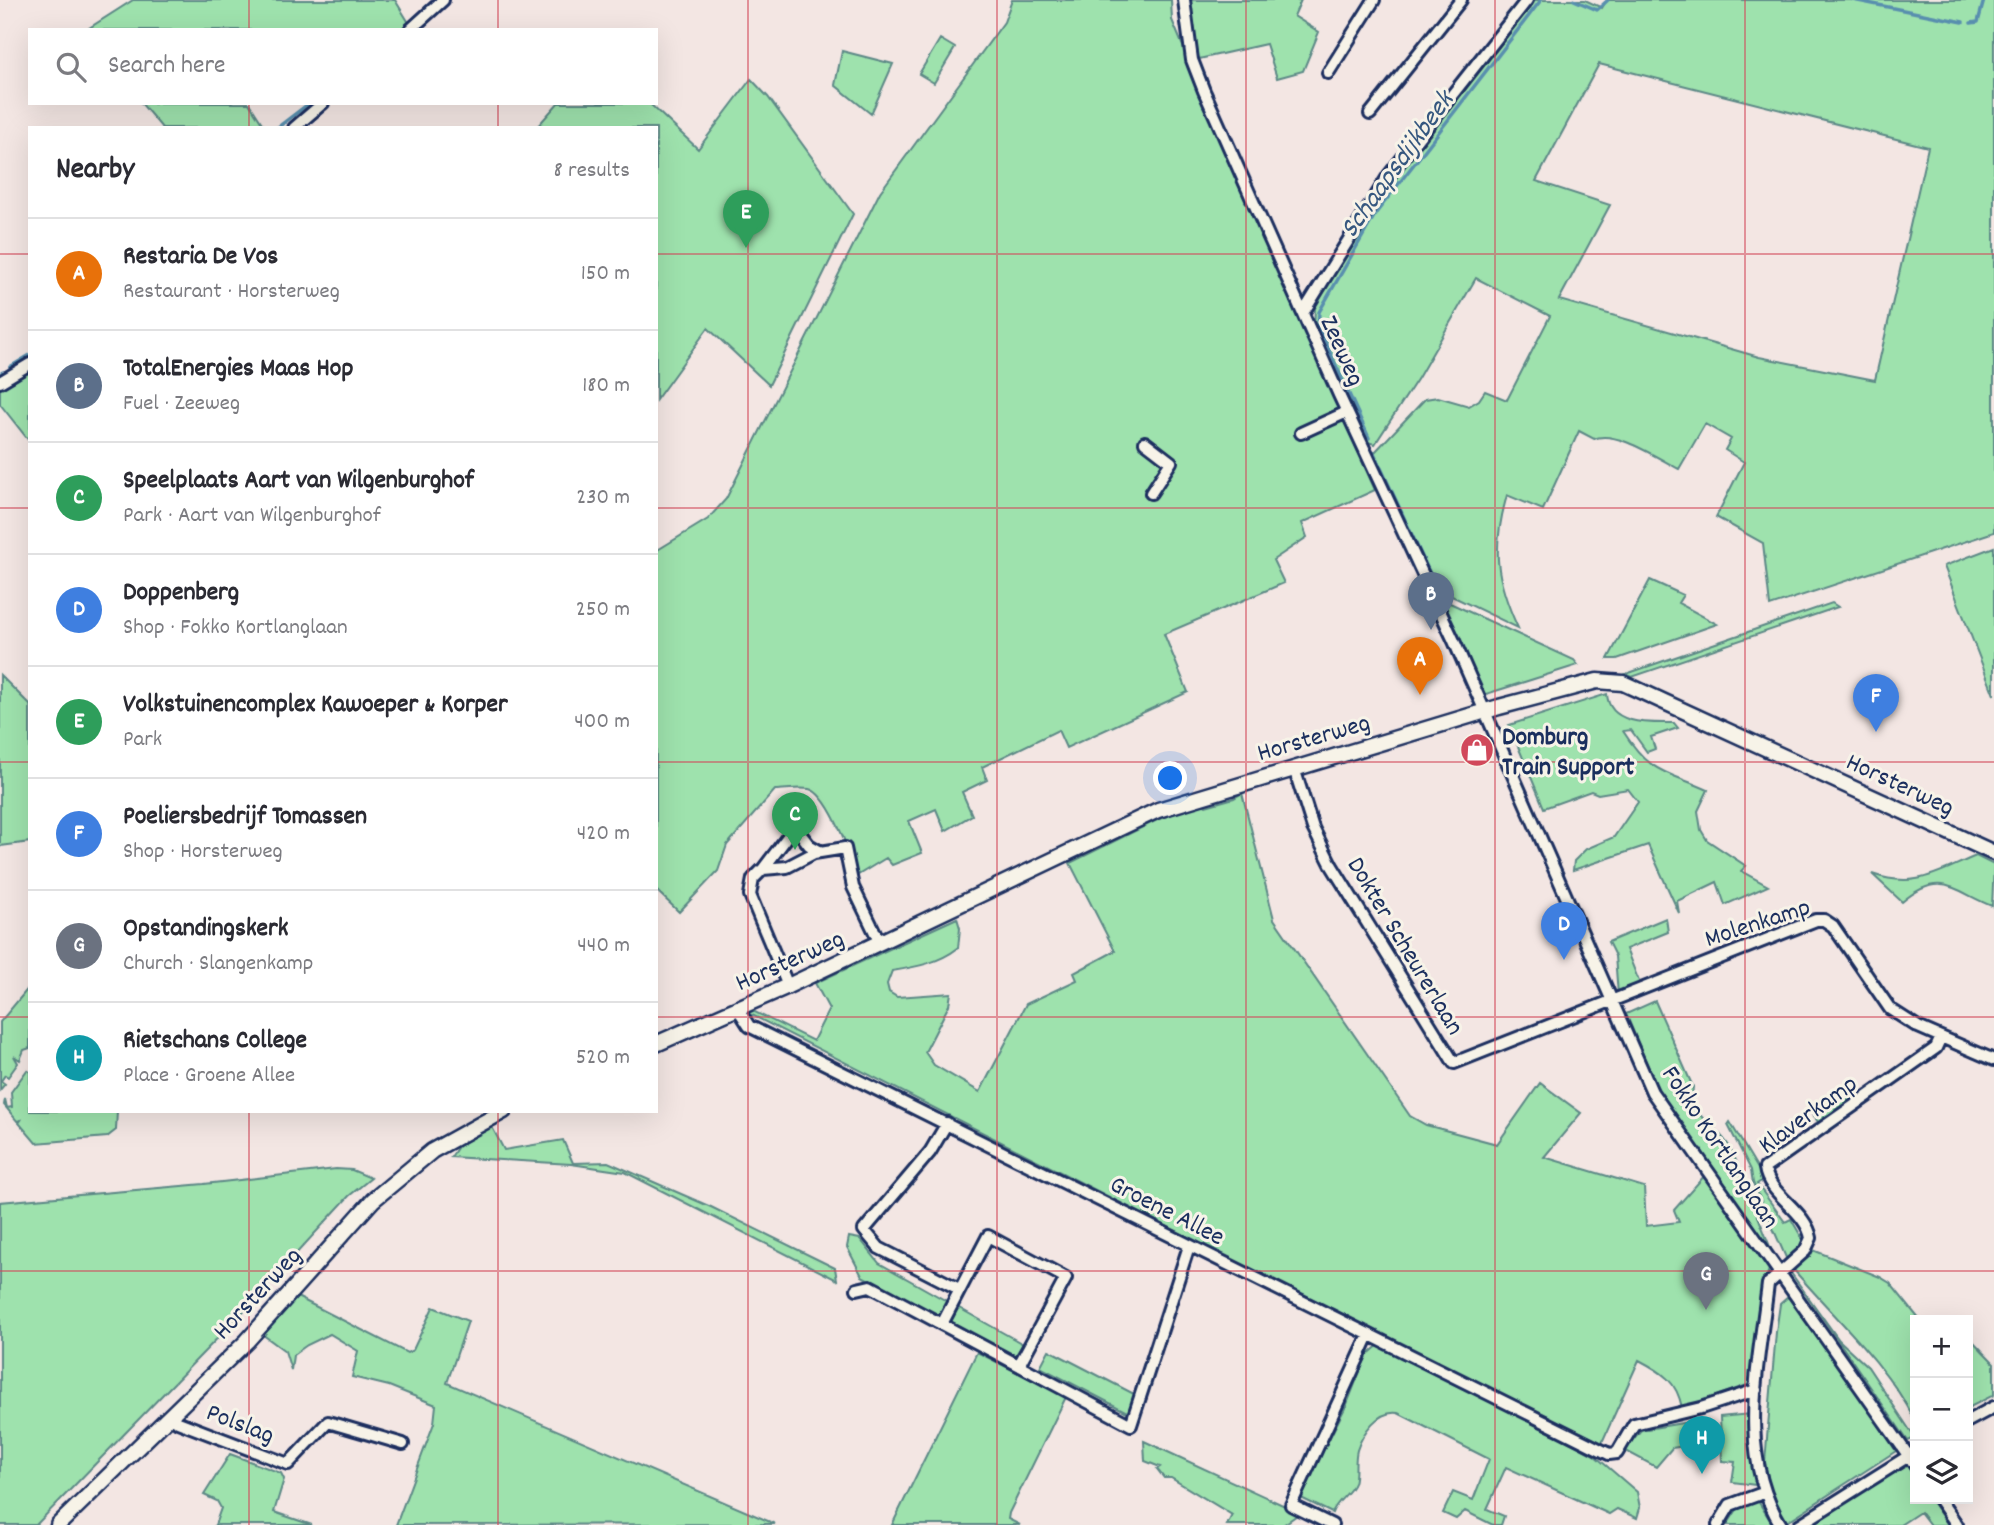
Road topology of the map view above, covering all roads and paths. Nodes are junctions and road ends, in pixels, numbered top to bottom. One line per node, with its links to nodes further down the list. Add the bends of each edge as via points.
1 (443, 0): 6 (street)
2 (1184, 0): 11 (street, Zeeweg, via 1196,71)
3 (1374, 0): 7 (street)
4 (1461, 0): 9 (street)
5 (1527, 0): 11 (street, via 1389,175)
6 (412, 28)
7 (1328, 73)
8 (321, 105): 10 (street)
9 (1370, 114)
10 (297, 126)
11 (1303, 313): 14 (street, Zeeweg)
12 (28, 365): 13 (street)
13 (0, 382)
14 (1347, 412): 15 (street); 18 (street, Zeeweg)
15 (1301, 433)
16 (1145, 442): 17 (street, via 1171,462)
17 (1151, 493)
18 (1483, 712): 19 (main road, Horsterweg); 21 (main road, Horsterweg, via 1597,681 1623,683); 25 (street, Fokko Kortlanglaan)
19 (1294, 768): 23 (main road, Horsterweg, via 1158,810); 25 (street, Dokter Scheurerlaan, via 1313,828 1332,866 1454,1063)
20 (821, 852): 22 (street, via 786,867); 22 (street, via 795,827); 23 (street, via 845,848 853,887)
21 (1994, 853)
22 (764, 869): 24 (street, via 752,879 750,895)
23 (880, 943): 24 (main road, Horsterweg)
24 (788, 986): 26 (main road, Horsterweg)
25 (1611, 1002): 27 (street, Molenkamp, via 1707,961 1824,920 1833,926 1891,1009); 33 (street, Fokko Kortlanglaan, via 1652,1092)
26 (737, 1009): 28 (main road, Horsterweg); 31 (street, Groene Allee, via 749,1026)
27 (1941, 1037): 29 (street, Molenkamp); 33 (street, Klaverkamp, via 1936,1048 1766,1165 1765,1173 1811,1238 1805,1251)
28 (658, 1043)
29 (1994, 1060)
30 (500, 1113): 41 (main road, Horsterweg, via 432,1151 382,1191 275,1312)
31 (947, 1123): 32 (street, Groene Allee); 35 (street, via 930,1152 864,1230 879,1248)
32 (1189, 1246): 37 (street, Groene Allee); 38 (street, via 1132,1425)
33 (1781, 1271): 39 (street, via 1768,1284); 44 (street, Fokko Kortlanglaan)
34 (857, 1289): 36 (street, via 870,1286)
35 (959, 1289): 36 (street); 38 (street, via 988,1236 1066,1278)
36 (942, 1324): 38 (street)
37 (1369, 1335): 39 (street, Groene Allee, via 1609,1454 1617,1452 1633,1424); 49 (street, via 1291,1505)
38 (1019, 1365)
39 (1756, 1390): 46 (street, via 1756,1469)
40 (1994, 1407): 42 (street)
41 (171, 1415): 43 (street, Polslag, via 178,1422 288,1464 328,1422); 48 (main road, Horsterweg)
42 (1973, 1419)
43 (403, 1444)
44 (1910, 1454)
45 (1910, 1460): 52 (street)
46 (1763, 1493): 50 (street, via 1730,1505); 51 (street)
47 (1942, 1504): 53 (street)
48 (58, 1525)
49 (1332, 1525)
50 (1718, 1525)
51 (1781, 1525)
52 (1799, 1525)
53 (1957, 1525)

